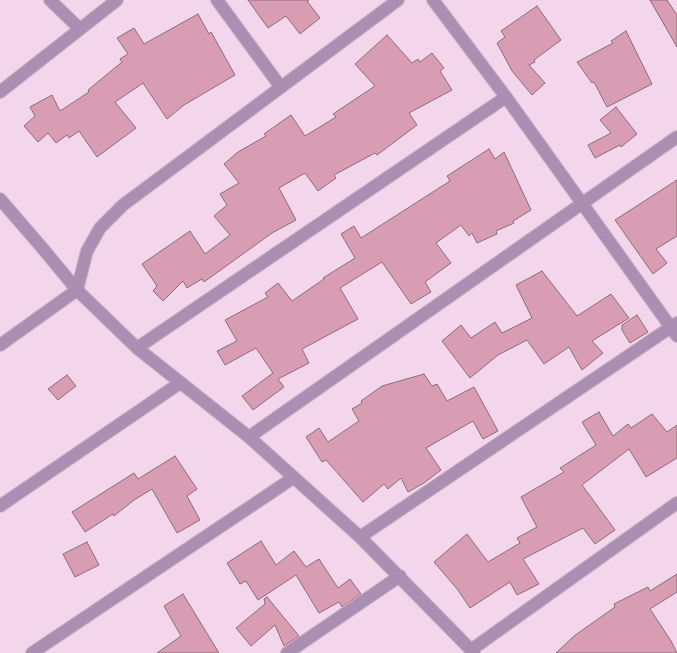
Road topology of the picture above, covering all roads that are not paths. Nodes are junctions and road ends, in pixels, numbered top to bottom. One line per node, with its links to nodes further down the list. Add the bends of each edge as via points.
1 (50, 0): 6 (street)
2 (117, 0): 6 (street)
3 (217, 0): 7 (street)
4 (398, 0): 7 (street)
5 (433, 0): 9 (street)
6 (80, 29): 8 (street)
7 (280, 86): 13 (street, via 123,205 100,228 87,251)
8 (0, 92)
9 (506, 96): 12 (street); 16 (street)
10 (677, 137): 12 (street)
11 (0, 200): 13 (street)
12 (582, 203): 14 (street); 18 (street)
13 (77, 290): 15 (street); 16 (street)
14 (675, 329): 22 (street)
15 (0, 345)
16 (137, 348): 17 (street)
17 (180, 383): 18 (street); 21 (street)
18 (249, 437): 19 (street)
19 (293, 478): 22 (street); 25 (street)
20 (677, 503): 24 (street)
21 (0, 506)
22 (360, 537): 23 (street)
23 (400, 576): 24 (street); 26 (street)
24 (472, 651)
25 (32, 653)
26 (288, 653)

